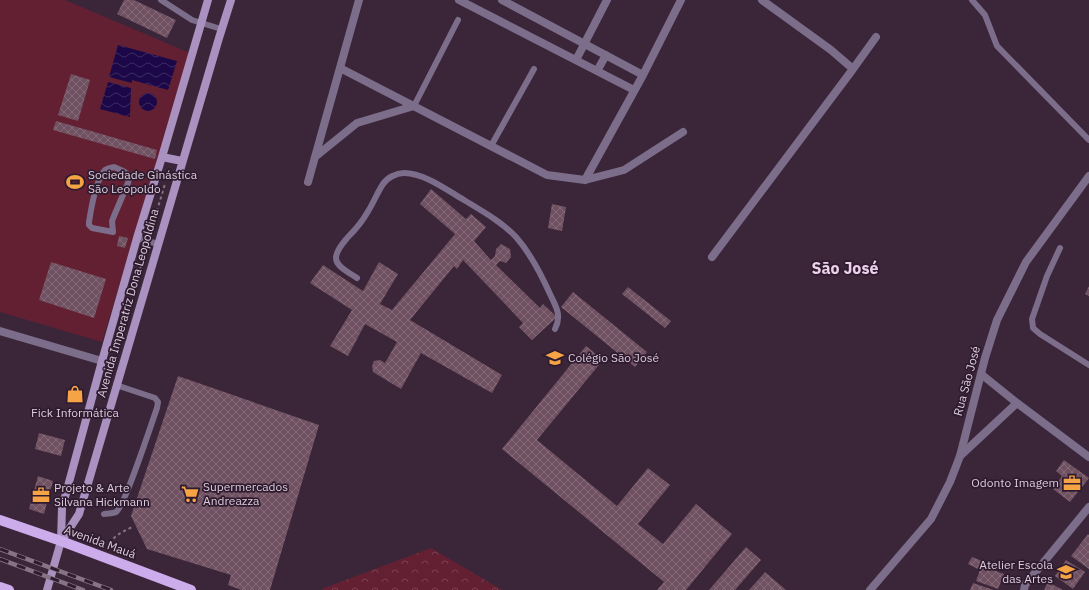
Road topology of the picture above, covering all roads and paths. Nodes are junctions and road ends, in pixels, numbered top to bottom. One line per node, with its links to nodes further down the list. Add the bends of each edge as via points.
1 (162, 0): 13 (lane)
2 (208, 0): 13 (main road, Avenida Imperatriz Dona Leopoldina)
3 (231, 0): 14 (main road, Avenida Imperatriz Dona Leopoldina)
4 (359, 0): 19 (street)
5 (459, 0): 11 (street)
6 (502, 0): 16 (street)
7 (607, 0): 16 (street)
8 (681, 0): 23 (street)
9 (762, 0): 21 (street)
10 (972, 0): 27 (lane, via 985,15 997,46)
11 (470, 3): 18 (street)
12 (458, 20): 25 (lane)
13 (201, 23): 14 (lane); 29 (main road, Avenida Imperatriz Dona Leopoldina)
14 (222, 29): 31 (main road, Avenida Imperatriz Dona Leopoldina)
15 (876, 37): 21 (street)
16 (584, 44): 17 (street); 18 (street)
17 (606, 55): 22 (street); 23 (street)
18 (576, 60): 22 (street)
19 (340, 68): 25 (street); 30 (street)
20 (534, 69): 28 (lane)
21 (853, 69): 39 (street)
22 (597, 71): 24 (street)
23 (643, 74): 24 (street)
24 (634, 90): 33 (street)
25 (414, 106): 28 (street); 30 (street, via 357,123)
26 (683, 132): 33 (street, via 624,170)
27 (1089, 140)
28 (491, 146): 33 (street, via 548,175)
29 (162, 157): 31 (main road); 36 (main road, Avenida Imperatriz Dona Leopoldina)
30 (315, 157): 34 (street)
31 (182, 161): 37 (main road, Avenida Imperatriz Dona Leopoldina)
32 (1089, 176): 45 (street, Rua São José, via 1026,262 997,320)
33 (585, 180)
34 (308, 182)
35 (113, 232): 35 (lane, via 112,221 129,178 127,173 114,167 103,173 95,192 89,222 92,228)
36 (137, 238): 37 (lane); 43 (main road, Avenida Imperatriz Dona Leopoldina)
37 (158, 244): 46 (main road, Avenida Imperatriz Dona Leopoldina)
38 (1060, 248): 44 (lane, via 1032,319 1033,328)
39 (712, 257)
40 (357, 278): 41 (lane, via 337,262 338,251 368,213 383,183 391,176 402,172 411,174 437,184 493,218 515,237 528,252 548,288 558,315)
41 (555, 328)
42 (0, 331): 43 (street)
43 (102, 361): 54 (main road, Avenida Imperatriz Dona Leopoldina, via 62,508)
44 (1089, 365)
45 (981, 374): 47 (street); 48 (street, Rua São José)
46 (116, 385): 51 (lane, via 155,398 158,402 120,508 116,512); 54 (main road, Avenida Imperatriz Dona Leopoldina, via 79,514)
47 (1017, 403): 48 (street); 49 (street)
48 (960, 456): 60 (street, Rua São José, via 931,519)
49 (1089, 457)
50 (1089, 507): 61 (street, via 1025,585)
51 (104, 514)
52 (0, 520): 54 (main road, Avenida Mauá)
53 (132, 527): 55 (path, via 114,537)
54 (61, 541): 55 (main road, Avenida Mauá); 58 (main road, Avenida Imperatriz Dona Leopoldina)
55 (106, 558): 59 (main road, Avenida Mauá)
56 (0, 587): 57 (main road)
57 (9, 590)
58 (47, 590)
59 (191, 590)
60 (870, 590)
61 (1024, 590)

